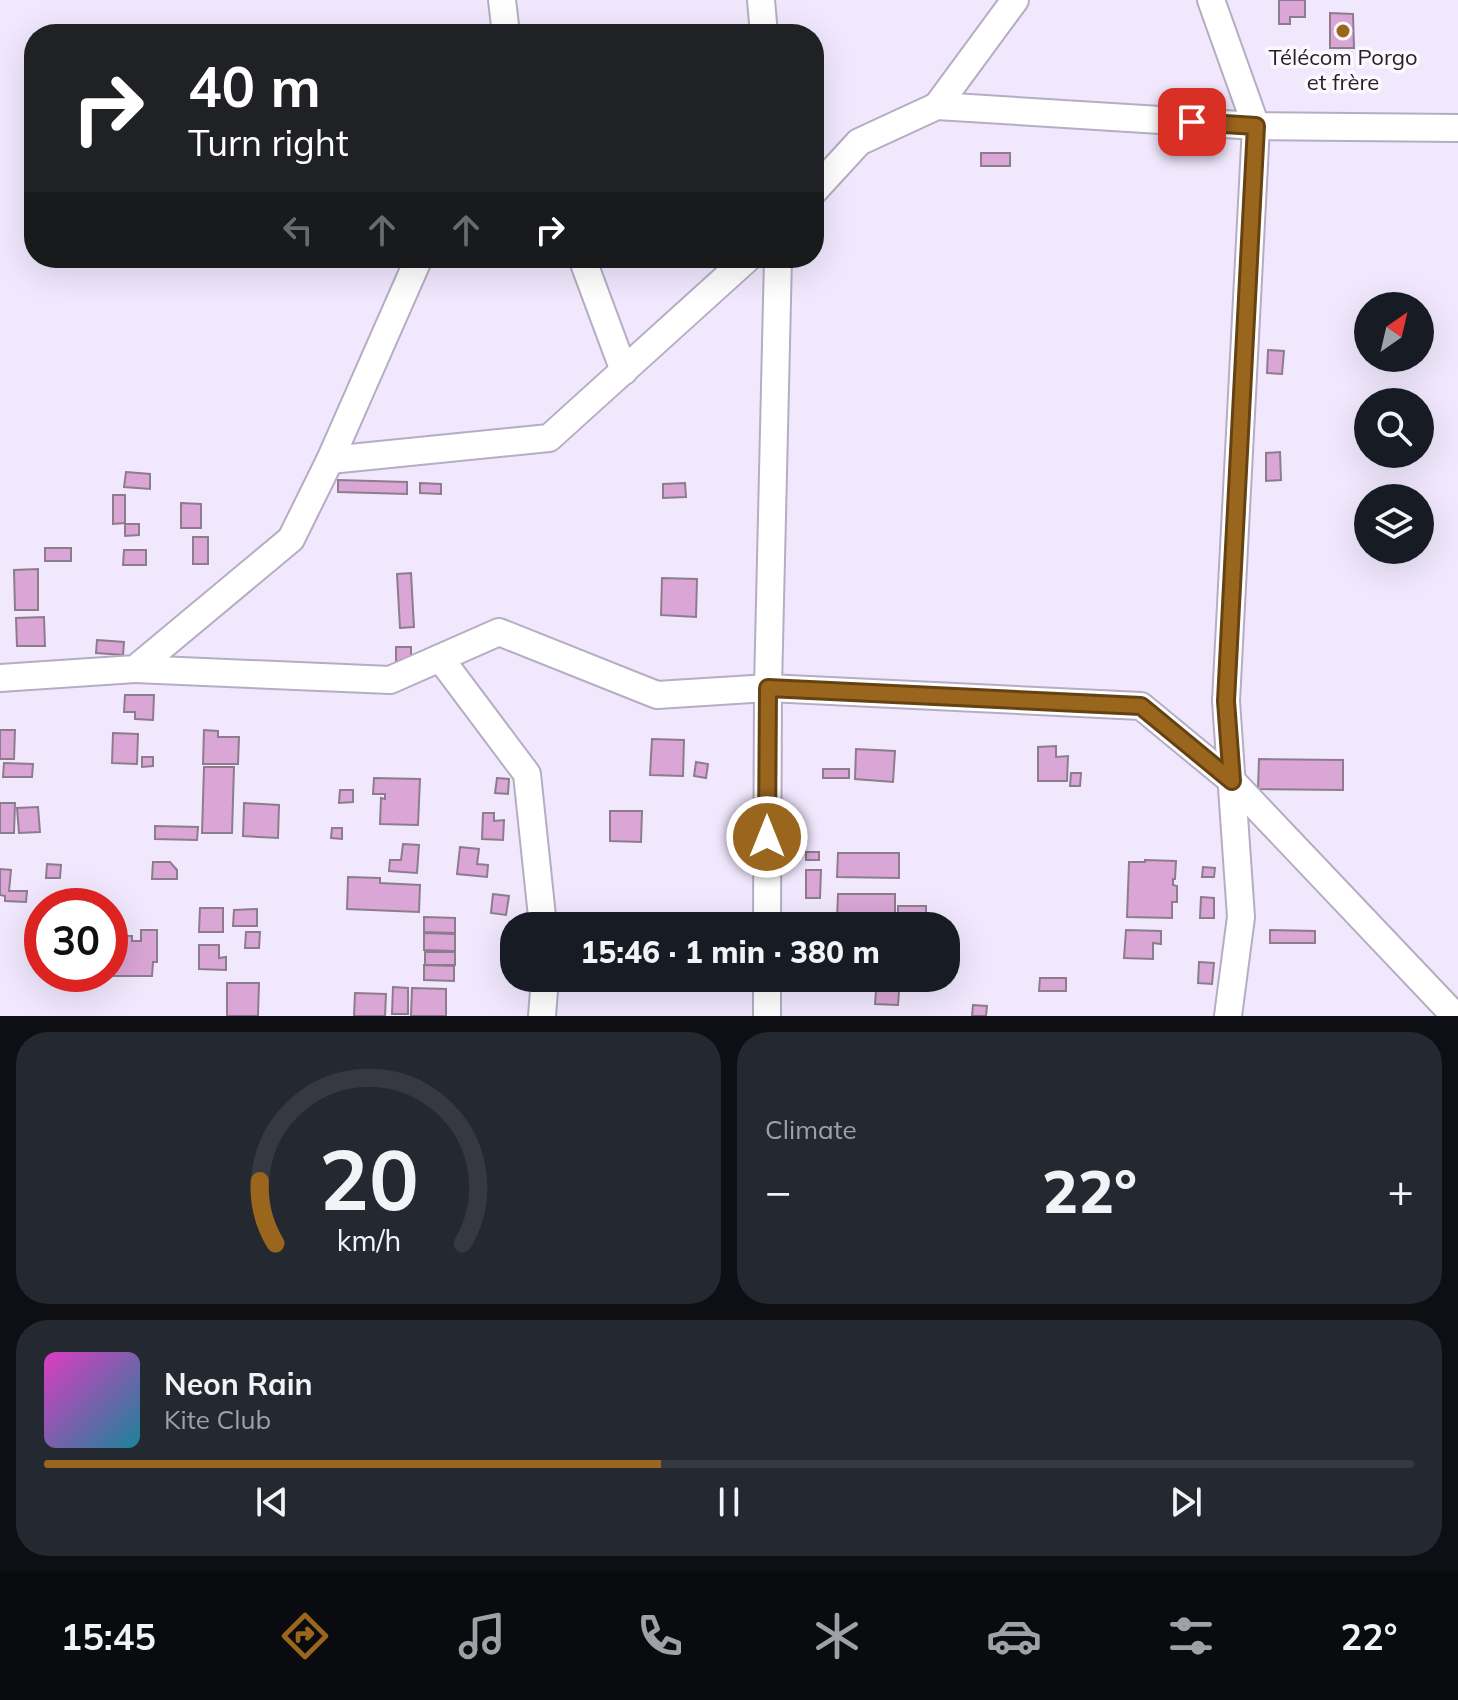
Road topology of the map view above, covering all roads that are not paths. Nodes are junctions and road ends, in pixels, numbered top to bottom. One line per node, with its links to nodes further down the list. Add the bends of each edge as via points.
1 (502, 0): 5 (street)
2 (761, 0): 6 (street)
3 (1015, 0): 7 (street)
4 (1211, 0): 8 (street)
5 (505, 24)
6 (763, 24)
7 (937, 106): 8 (street); 10 (street, via 859,142)
8 (1256, 126): 9 (street); 21 (street, via 1226,701)
9 (1458, 128)
10 (824, 180)
11 (415, 268): 16 (street)
12 (586, 268): 15 (street)
13 (737, 268): 15 (street)
14 (778, 268): 20 (street)
15 (624, 371): 16 (street, via 549,438)
16 (330, 460): 18 (street, via 291,539)
17 (440, 658): 18 (street, via 390,680); 20 (street, via 499,632 657,695); 22 (street, via 527,774)
18 (135, 669): 19 (street)
19 (0, 678)
20 (768, 688): 21 (street, via 1141,706); 23 (street)
21 (1232, 781): 28 (street, via 1241,917); 29 (street)
22 (542, 912)
23 (767, 912)
24 (544, 992): 26 (street)
25 (767, 992): 27 (street)
26 (542, 1016)
27 (767, 1016)
28 (1228, 1016)
29 (1455, 1016)

